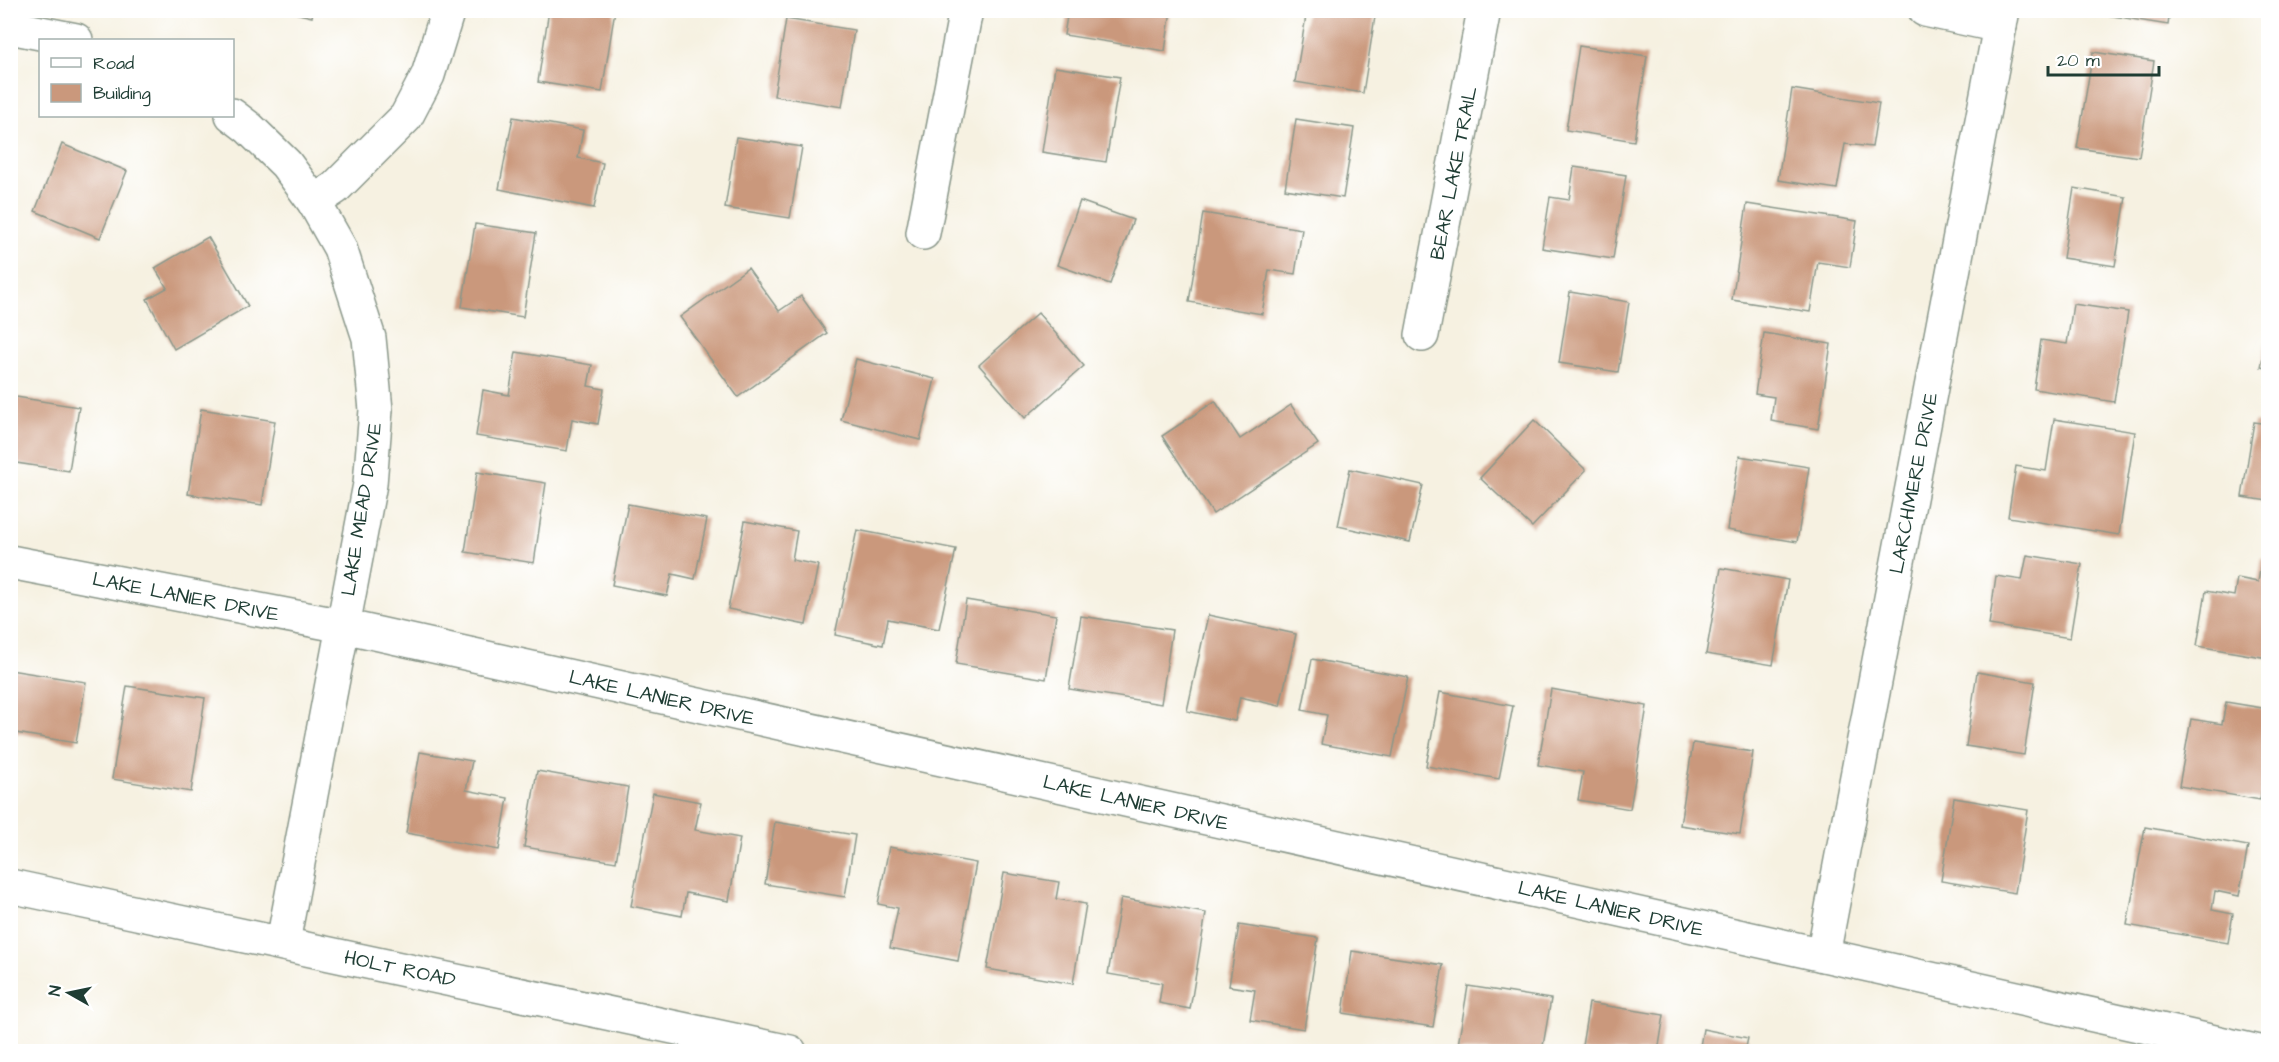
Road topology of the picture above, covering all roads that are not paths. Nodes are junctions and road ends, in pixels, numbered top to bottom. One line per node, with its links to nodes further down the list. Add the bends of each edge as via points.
1 (447, 10): 9 (street, via 428,75 406,117 335,188)
2 (966, 10): 10 (street)
3 (1484, 10): 11 (street, BEAR LAKE TRAIL)
4 (1925, 10): 5 (street)
5 (2002, 18): 16 (street, LARCHMERE DRIVE)
6 (10, 27): 7 (street)
7 (71, 39)
8 (234, 117): 9 (street, LAKE MEAD DRIVE, via 286,164)
9 (314, 202): 13 (street, LAKE MEAD DRIVE, via 340,248 369,338 376,410 370,484)
10 (923, 233)
11 (1422, 335)
12 (10, 562): 13 (street, LAKE LANIER DRIVE)
13 (343, 626): 15 (street, LAKE MEAD DRIVE); 16 (street, LAKE LANIER DRIVE)
14 (10, 886): 15 (street, HOLT ROAD)
15 (283, 942): 17 (street, HOLT ROAD)
16 (1822, 955): 18 (street, LAKE LANIER DRIVE)
17 (790, 1052)
18 (2260, 1052)

